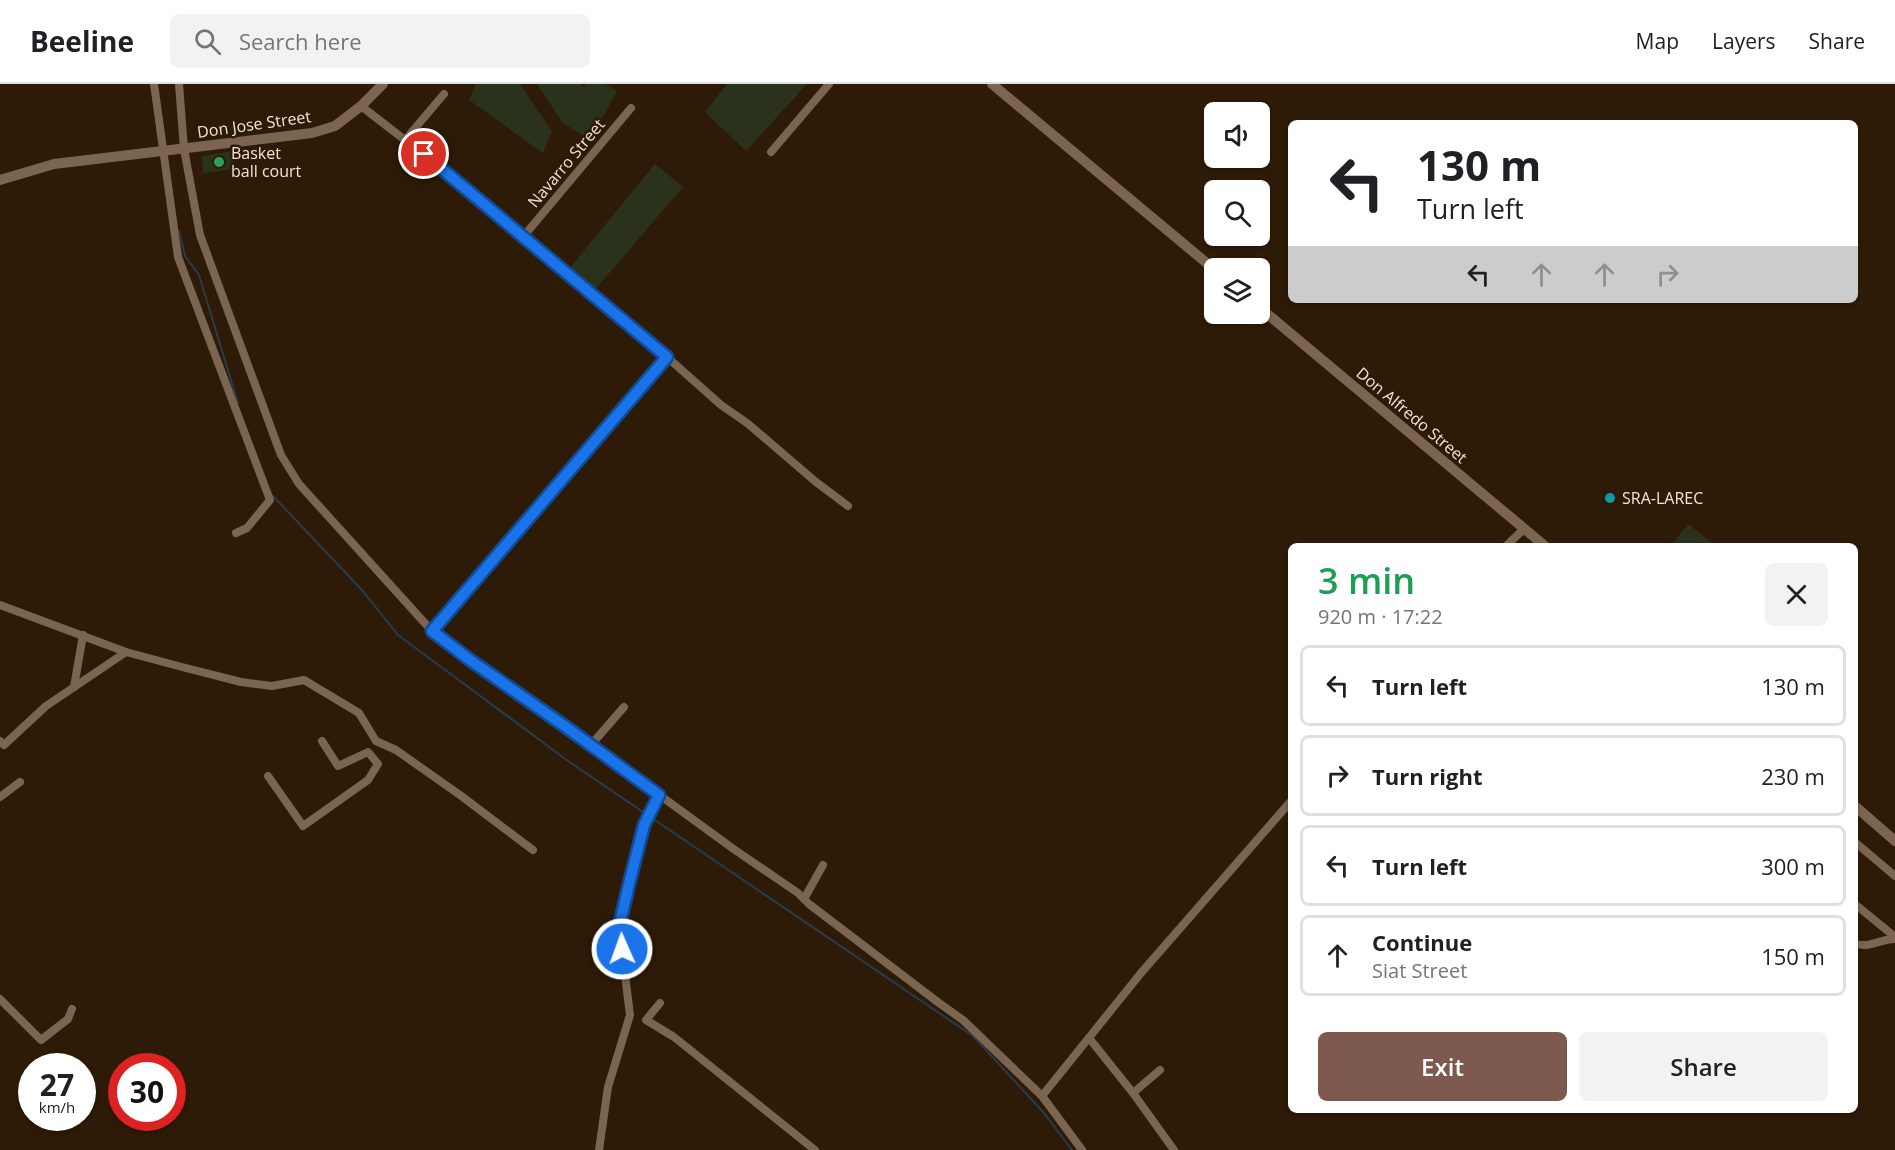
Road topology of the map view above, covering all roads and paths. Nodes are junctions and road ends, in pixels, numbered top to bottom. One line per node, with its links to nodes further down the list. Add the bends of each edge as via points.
1 (154, 84): 11 (street)
2 (178, 84): 10 (street)
3 (384, 84): 7 (street, Don Jose Street)
4 (829, 84): 12 (street)
5 (992, 84): 15 (street)
6 (444, 93): 9 (street)
7 (361, 106): 9 (street); 10 (street, Don Jose Street, via 335,126 312,133)
8 (631, 108): 14 (street, Navarro Street)
9 (405, 140): 14 (street)
10 (183, 149): 11 (street, Don Jose Street); 24 (street, via 200,235 281,455 299,484)
11 (163, 151): 13 (street, Don Jose Street, via 54,164); 20 (street, via 178,257 270,500 247,528)
12 (771, 152)
13 (0, 180)
14 (524, 237): 17 (street)
15 (1204, 261)
16 (1270, 316): 19 (street, Don Alfredo Street)
17 (667, 357): 18 (street); 24 (street)
18 (848, 506)
19 (1524, 529): 21 (street); 22 (street, Don Alfredo Street)
20 (236, 533)
21 (1509, 543)
22 (1541, 543)
23 (0, 605): 25 (street)
24 (432, 631): 31 (street)
25 (83, 635): 26 (street); 27 (street)
26 (126, 652): 27 (street); 40 (street, via 241,682 272,686 304,680 359,712 376,741 451,788)
27 (74, 687): 29 (street, via 46,706 4,745)
28 (624, 707): 31 (street)
29 (0, 741)
30 (322, 741): 32 (street, via 338,766 368,752 378,764 368,780 303,826)
31 (590, 746): 35 (street)
32 (268, 776)
33 (20, 782): 34 (street)
34 (0, 797)
35 (658, 798): 43 (street); 54 (street, via 644,825 619,927 630,1015 609,1087)
36 (1288, 805): 50 (street)
37 (1858, 809): 38 (street)
38 (1895, 841)
39 (1858, 845): 42 (street)
40 (533, 850)
41 (823, 865): 43 (street)
42 (1895, 876)
43 (804, 899): 53 (street, via 963,1020)
44 (1858, 907): 45 (street)
45 (1895, 938): 46 (street, via 1865,947)
46 (1858, 945)
47 (0, 999): 49 (street, via 41,1040 68,1019)
48 (660, 1003): 55 (street, via 646,1020 674,1037)
49 (72, 1009)
50 (1089, 1038): 52 (street); 53 (street)
51 (1160, 1070): 52 (street)
52 (1133, 1093): 57 (street)
53 (1042, 1096): 56 (street)
54 (599, 1150)
55 (815, 1150)
56 (1082, 1150)
57 (1174, 1150)

